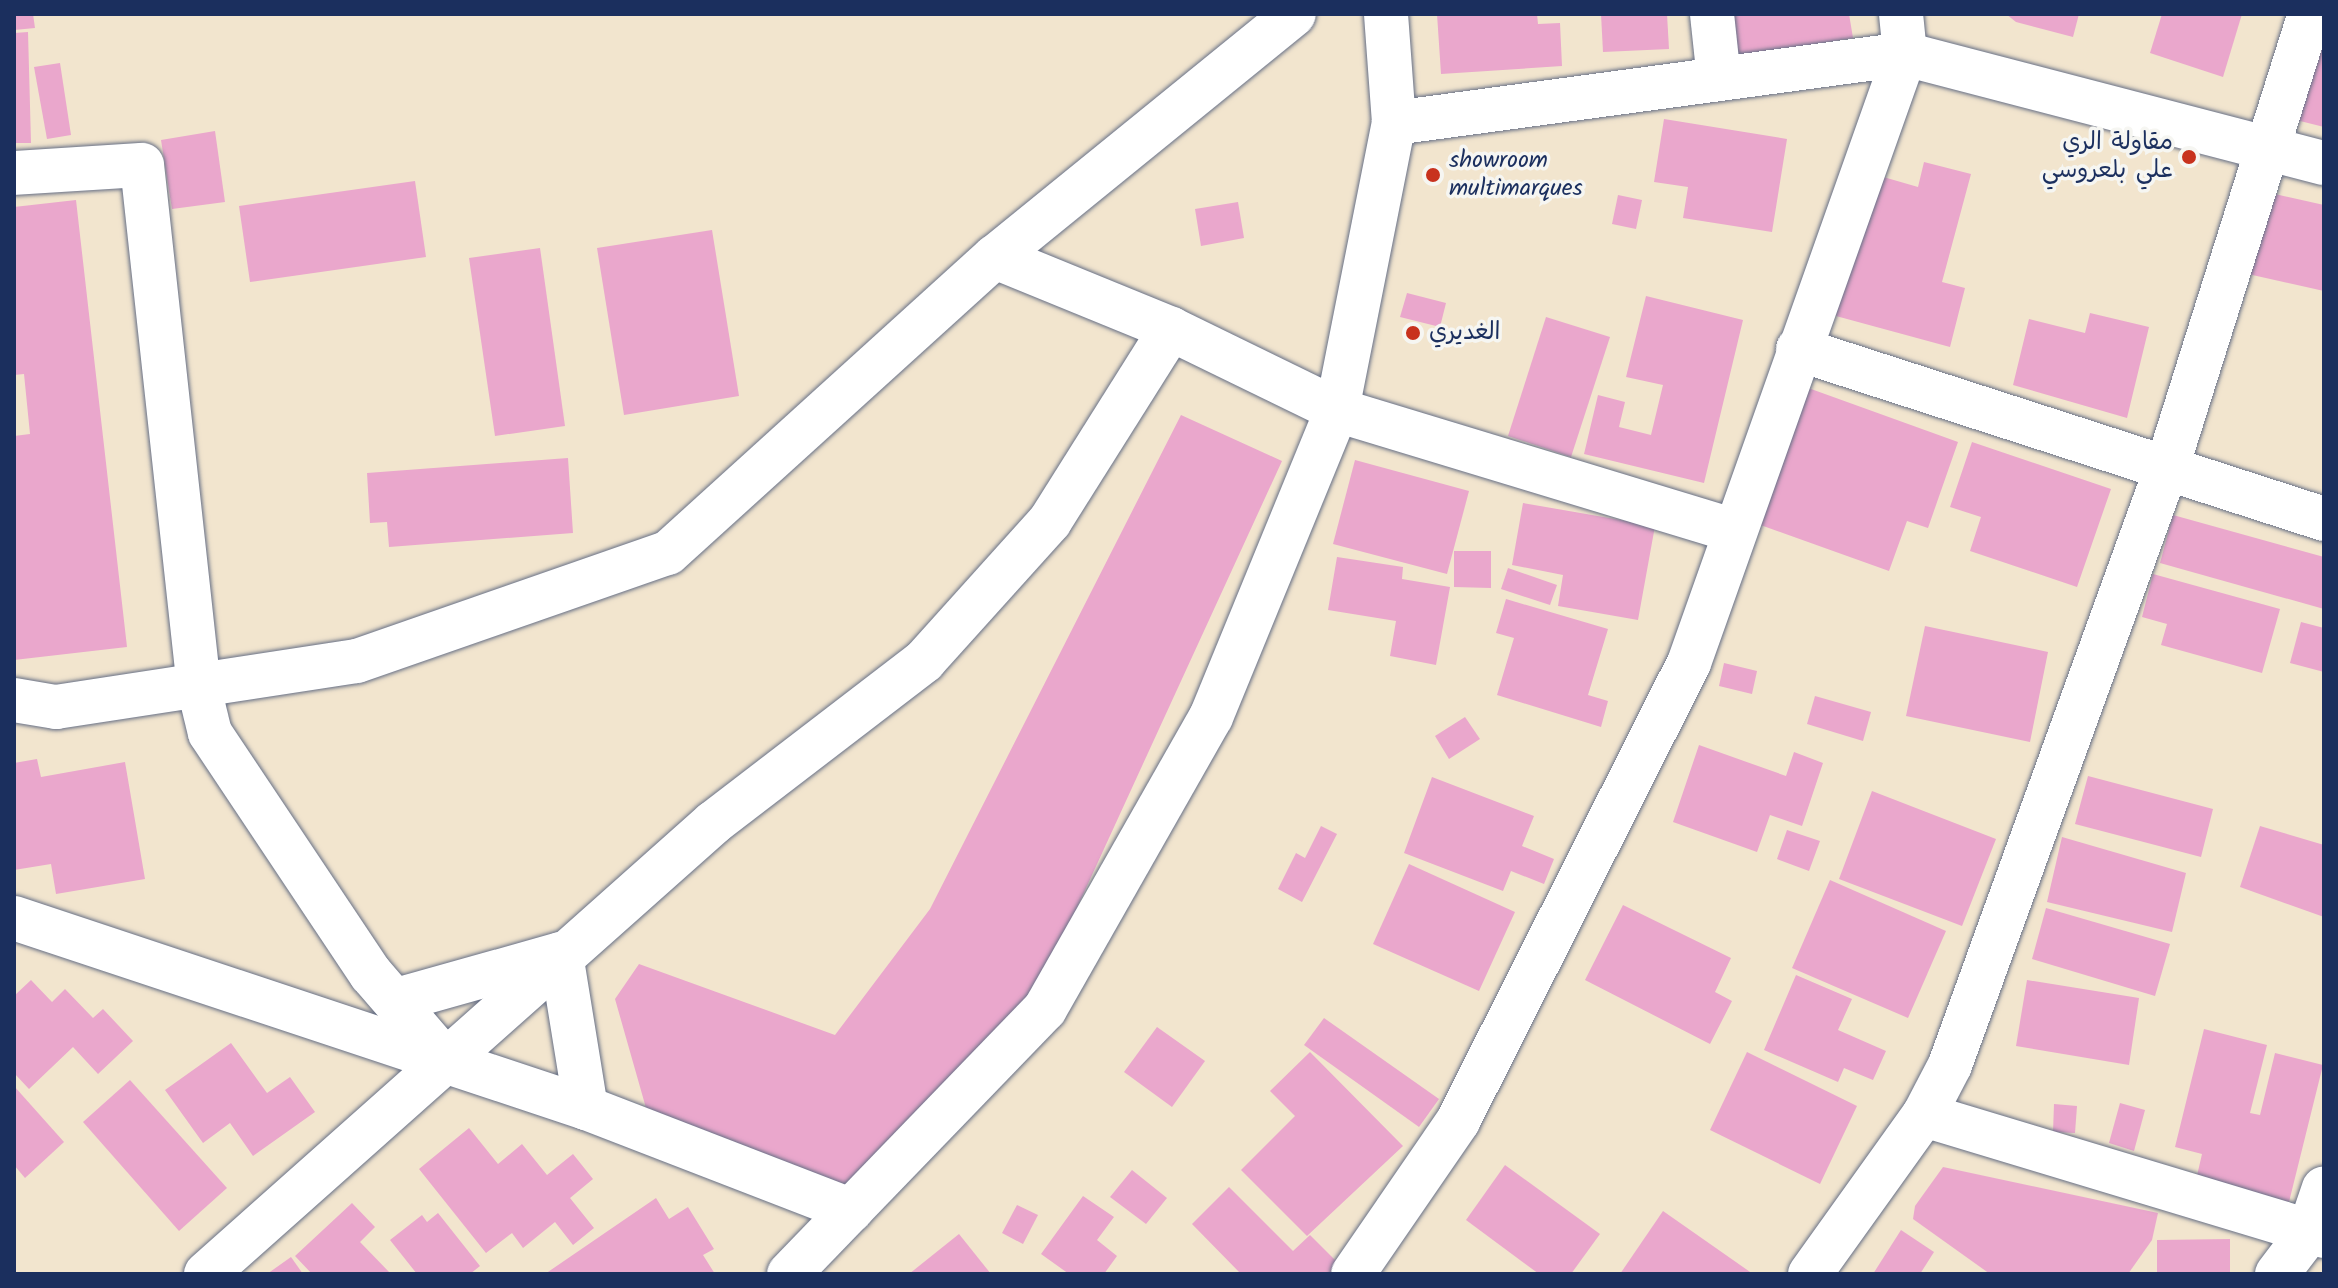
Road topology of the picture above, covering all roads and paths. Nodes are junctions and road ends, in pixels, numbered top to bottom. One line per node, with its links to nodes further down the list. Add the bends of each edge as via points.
1 (1294, 14): 11 (street)
2 (1386, 14): 7 (street)
3 (1712, 14): 6 (street)
4 (2310, 14): 8 (street)
5 (1903, 34): 6 (street); 8 (street); 13 (street)
6 (1719, 79): 7 (street)
7 (1394, 123): 14 (street)
8 (2268, 146): 9 (street); 15 (street)
9 (2324, 163)
10 (14, 173): 18 (street, via 142,165)
11 (995, 257): 12 (street); 18 (street, via 668,553 357,661)
12 (1171, 329): 14 (street); 21 (street, via 1050,521 924,661 713,823)
13 (1798, 349): 15 (street); 17 (street)
14 (1337, 410): 17 (street); 27 (street, via 1211,717 1045,1009)
15 (2167, 467): 16 (street); 25 (street, via 1950,1065)
16 (2324, 519)
17 (1733, 530): 31 (street, via 1689,663 1458,1121)
18 (199, 688): 19 (street, via 56,707); 22 (street, via 210,733 236,776 371,974)
19 (14, 700)
20 (17, 923): 23 (street)
21 (561, 954): 22 (street); 23 (street, via 548,973); 24 (street)
22 (397, 1000): 23 (street)
23 (446, 1061): 24 (street); 29 (street)
24 (586, 1108): 27 (street)
25 (1924, 1115): 28 (street); 32 (street)
26 (2324, 1188): 28 (street)
27 (851, 1210): 30 (street)
28 (2316, 1234): 33 (street)
29 (206, 1274)
30 (789, 1274)
31 (1353, 1274)
32 (1810, 1274)
33 (2277, 1274)

